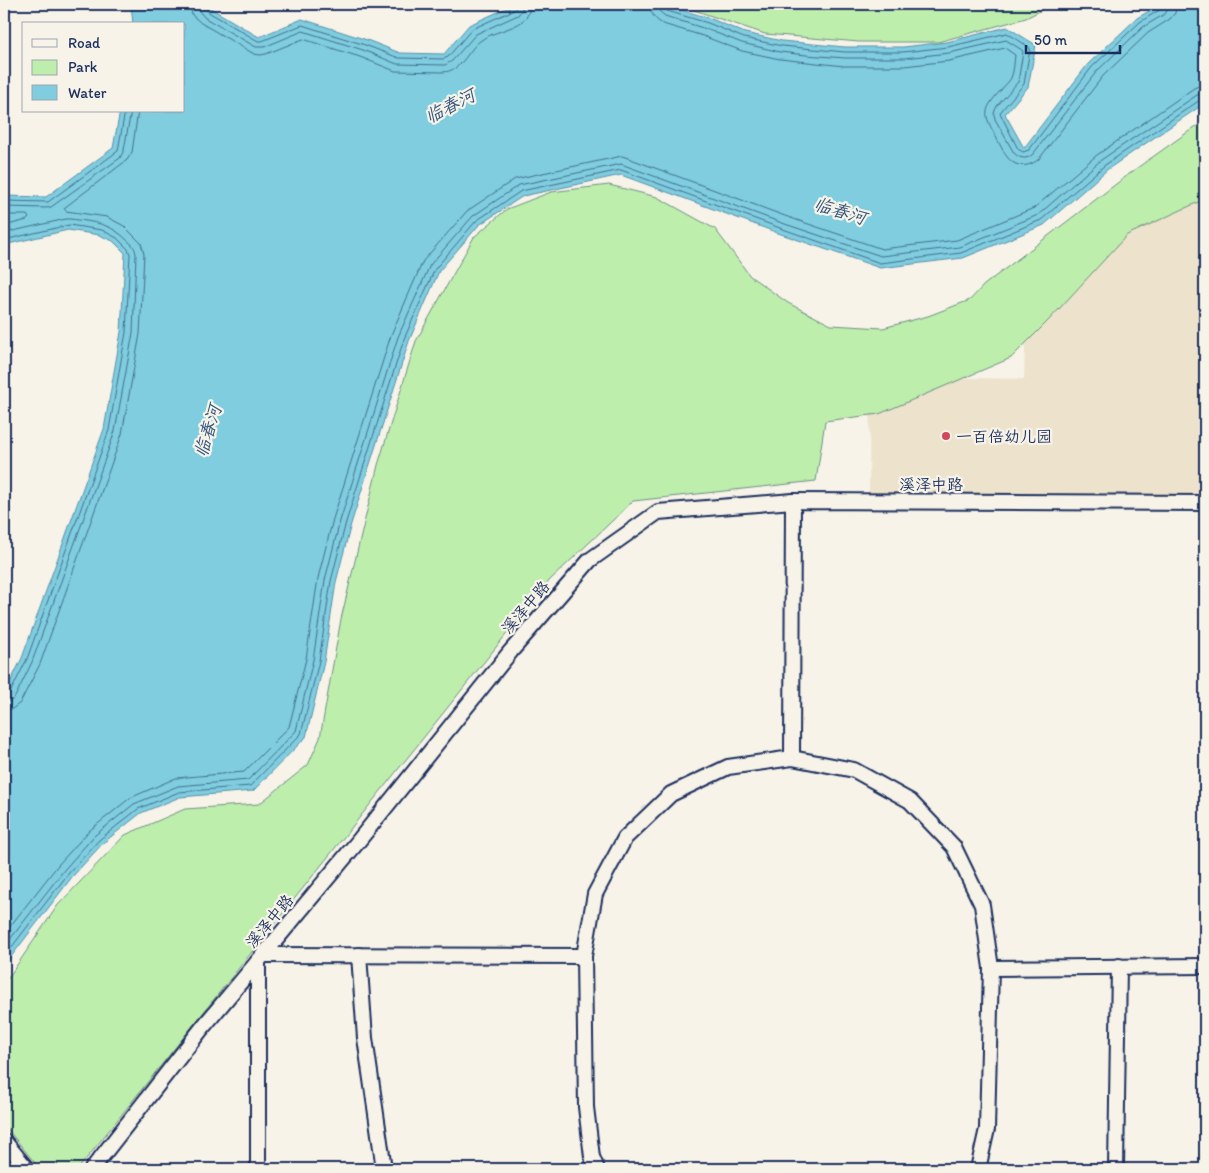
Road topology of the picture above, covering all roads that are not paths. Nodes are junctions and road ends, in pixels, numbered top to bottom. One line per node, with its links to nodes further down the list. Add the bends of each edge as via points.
1 (793, 501): 2 (street, 溪泽中路); 3 (street); 6 (street, 溪泽中路, via 658,512 590,560 511,650)
2 (1205, 503)
3 (792, 758): 5 (street, via 728,767 671,794 625,838 595,894); 9 (street, via 854,770 917,807 954,847 982,905)
4 (359, 955): 5 (street); 6 (street); 14 (street, via 365,1038)
5 (584, 956): 15 (street, via 586,1107 592,1157)
6 (261, 958): 12 (street, 溪泽中路); 13 (street)
7 (1119, 966): 8 (street); 9 (street); 17 (street)
8 (1205, 966)
9 (990, 968): 16 (street, via 986,1129)
10 (4, 1141): 11 (street)
11 (27, 1169)
12 (92, 1169)
13 (258, 1169)
14 (384, 1169)
15 (597, 1169)
16 (978, 1169)
17 (1116, 1169)

